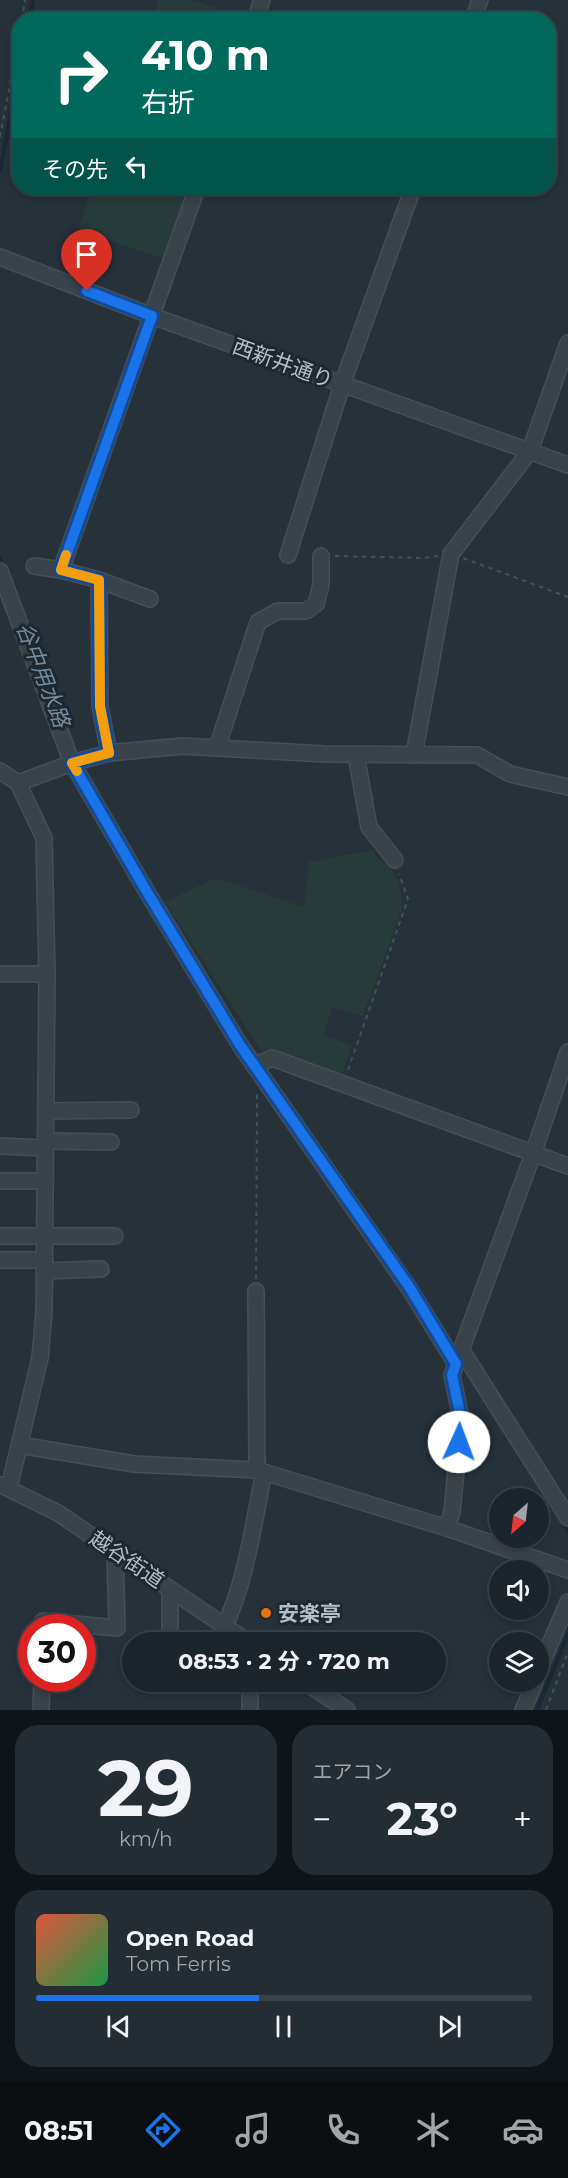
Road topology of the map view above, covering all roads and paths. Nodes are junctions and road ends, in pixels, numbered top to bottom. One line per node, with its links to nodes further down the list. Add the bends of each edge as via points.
1 (12, 74): 2 (path)
2 (0, 137)
3 (195, 195): 6 (street)
4 (410, 195): 8 (street)
5 (0, 257): 6 (street, 西新井通り)
6 (152, 316): 8 (street, 西新井通り); 15 (street)
7 (568, 343): 9 (street)
8 (342, 385): 9 (street, 西新井通り); 12 (street)
9 (530, 451): 10 (street, 西新井通り); 11 (street)
10 (568, 465)
11 (451, 554): 13 (path, via 424,558); 18 (path); 23 (street)
12 (288, 555)
13 (321, 556): 20 (street, via 321,585 316,604 306,611 278,611 258,622)
14 (34, 566): 15 (street)
15 (61, 570): 17 (street)
16 (0, 571): 24 (street)
17 (99, 580): 19 (street); 21 (street, via 100,706)
18 (568, 597)
19 (150, 599)
20 (217, 748): 21 (street, via 183,746); 22 (street)
21 (109, 753): 24 (street)
22 (356, 754): 23 (street); 28 (street, via 369,827)
23 (414, 755): 27 (street, via 477,755 510,774)
24 (72, 763): 26 (street); 32 (street)
25 (0, 771): 26 (street)
26 (18, 783): 30 (street, via 44,838)
27 (568, 787)
28 (395, 860): 33 (path, via 408,899)
29 (0, 974): 30 (street)
30 (46, 974): 36 (street)
31 (568, 1052): 40 (street)
32 (254, 1066): 33 (street, via 272,1058); 51 (street)
33 (344, 1084): 40 (street)
34 (257, 1094): 50 (path)
35 (131, 1110): 36 (street)
36 (46, 1111): 38 (street)
37 (111, 1142): 38 (street)
38 (46, 1144): 39 (street); 43 (street)
39 (0, 1146)
40 (533, 1154): 41 (street); 51 (street)
41 (568, 1166)
42 (0, 1181): 43 (street)
43 (45, 1181): 46 (street)
44 (0, 1236): 46 (street)
45 (115, 1236): 46 (street)
46 (45, 1237): 48 (street)
47 (0, 1260): 48 (street)
48 (45, 1265): 49 (street); 52 (street, via 40,1358)
49 (101, 1269)
50 (255, 1291): 53 (street)
51 (459, 1358): 55 (street); 56 (street, via 452,1375 461,1418)
52 (19, 1445): 53 (street, via 134,1464); 54 (street)
53 (260, 1471): 56 (street); 62 (street, via 242,1573)
54 (4, 1486): 57 (street, 越谷街道, via 58,1513)
55 (568, 1518)
56 (447, 1528): 58 (street)
57 (115, 1551): 59 (street, 越谷街道); 61 (street, via 117,1628)
58 (568, 1570)
59 (170, 1589): 62 (street, 越谷街道); 63 (street)
60 (568, 1602): 65 (street)
61 (96, 1626)
62 (224, 1627): 64 (street, 越谷街道)
63 (170, 1632)
64 (232, 1632)
65 (549, 1646)
66 (568, 1652): 75 (path)
67 (42, 1692): 71 (street)
68 (250, 1692): 72 (street)
69 (320, 1692): 73 (street)
70 (531, 1692): 74 (street)
71 (42, 1710)
72 (250, 1710)
73 (347, 1710)
74 (523, 1710)
75 (546, 1710)

